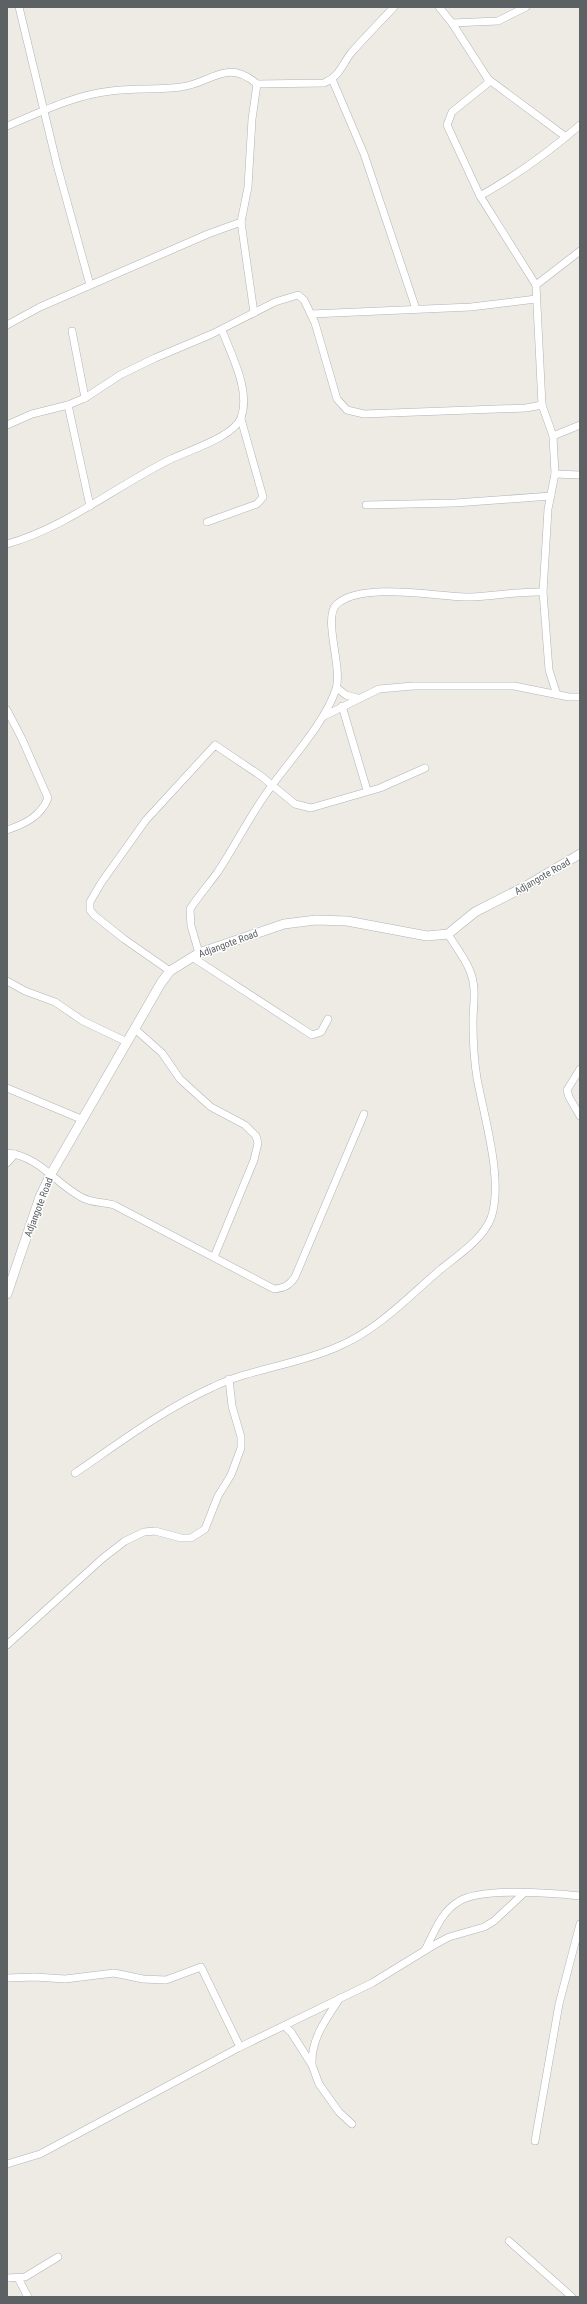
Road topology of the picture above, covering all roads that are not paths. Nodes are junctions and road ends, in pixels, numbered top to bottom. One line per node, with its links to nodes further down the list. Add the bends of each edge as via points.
1 (19, 7): 9 (street)
2 (394, 7): 6 (street, via 350,55)
3 (439, 7): 5 (street)
4 (526, 7): 5 (street, via 498,21)
5 (452, 23): 7 (street)
6 (332, 79): 8 (street, via 324,83); 19 (street, via 364,154)
7 (488, 79): 12 (street); 13 (street, via 488,83 452,112 447,125)
8 (257, 84): 9 (street, via 239,72 228,72 181,87 111,91 88,95); 14 (street, via 248,187)
9 (44, 111): 11 (street); 16 (street)
10 (580, 125): 12 (street)
11 (7, 126)
12 (566, 137): 13 (street, via 517,175)
13 (480, 196): 17 (street)
14 (241, 222): 16 (street); 20 (street)
15 (580, 251): 17 (street)
16 (90, 285): 22 (street)
17 (536, 285): 18 (street)
18 (536, 299): 19 (street, via 471,307); 27 (street)
19 (416, 309): 21 (street)
20 (254, 313): 21 (street, via 284,298 298,295 304,300); 23 (street)
21 (311, 314): 27 (street, via 337,399 347,410 364,414 526,408)
22 (7, 325)
23 (222, 330): 25 (street, via 120,375); 28 (street, via 242,387)
24 (72, 331): 25 (street)
25 (85, 398): 26 (street)
26 (68, 405): 29 (street, via 32,414); 35 (street)
27 (542, 405): 31 (street)
28 (240, 419): 35 (street, via 232,430 215,440 142,474); 37 (street, via 263,496 257,504)
29 (7, 425)
30 (580, 425): 31 (street)
31 (553, 436): 32 (street)
32 (555, 474): 33 (street); 34 (street)
33 (580, 475)
34 (551, 496): 36 (street); 39 (street)
35 (90, 506): 38 (street, via 47,530)
36 (366, 506)
37 (207, 522)
38 (7, 544)
39 (543, 592): 40 (street, via 465,597 393,591 346,599 337,604 332,612 338,662); 41 (street, via 549,670)
40 (337, 688): 43 (street, via 346,695); 46 (street)
41 (558, 695): 42 (street); 43 (street, via 514,686 413,686 379,689)
42 (580, 697)
43 (357, 698): 44 (street)
44 (342, 706): 46 (street); 50 (street)
45 (8, 714): 52 (street, via 48,798 36,816 22,825)
46 (322, 717): 49 (street)
47 (425, 768): 50 (street, via 398,781)
48 (261, 776): 49 (street); 51 (street); 56 (street, via 215,745 146,820 101,882 90,902 90,910 94,915)
49 (272, 785): 50 (street, via 295,804 311,808); 51 (street)
50 (367, 790)
51 (265, 795): 55 (street, via 217,872 190,909)
52 (7, 830)
53 (580, 854): 54 (street, Adjangote Road, via 475,912)
54 (448, 934): 55 (street, Adjangote Road, via 427,936 347,921 316,920 284,924); 71 (street, via 470,972 475,990 473,1022 476,1069 494,1164 495,1196 490,1220 462,1251 388,1316 364,1332 338,1347 304,1360)
55 (195, 955): 56 (street, Adjangote Road); 58 (street, via 312,1035 320,1032)
56 (170, 971): 59 (street, Adjangote Road, via 148,1003)
57 (7, 981): 60 (street, via 55,1002 83,1020)
58 (328, 1019)
59 (135, 1029): 60 (street, Adjangote Road); 69 (street, via 162,1053 180,1079 211,1107 245,1125 256,1136 258,1143 254,1160)
60 (127, 1042): 65 (street, Adjangote Road)
61 (580, 1069): 64 (street, via 567,1090)
62 (7, 1088): 65 (street)
63 (364, 1114): 69 (street, via 295,1277 289,1285 274,1289)
64 (580, 1116)
65 (81, 1119): 68 (street, Adjangote Road)
66 (11, 1153): 67 (street); 68 (street, via 39,1164)
67 (7, 1163)
68 (51, 1174): 69 (street, via 80,1197 91,1202 114,1205); 70 (street, Adjangote Road)
69 (214, 1257)
70 (7, 1294)
71 (229, 1379): 72 (street, via 160,1417); 73 (street, via 241,1448 205,1529 191,1538 155,1531 144,1532 125,1541)
72 (75, 1473)
73 (7, 1645)
74 (524, 1893): 75 (street); 77 (street, via 494,1921 449,1937); 77 (street, via 478,1894 457,1902 439,1923)
75 (580, 1896)
76 (580, 1924): 84 (street, via 559,2004)
77 (425, 1950): 79 (street, via 372,1983)
78 (7, 1978): 81 (street, via 65,1980 114,1973 143,1979 166,1980 201,1967)
79 (340, 1998): 80 (street); 82 (street, via 323,2024 311,2050)
80 (284, 2026): 81 (street); 82 (street)
81 (240, 2047): 85 (street, via 40,2154)
82 (312, 2064): 83 (street, via 319,2084 339,2112)
83 (352, 2124)
84 (535, 2141)
85 (7, 2164)
86 (509, 2241): 91 (street)
87 (58, 2256): 89 (street, via 34,2272)
88 (7, 2278): 89 (street)
89 (18, 2278): 90 (street)
90 (28, 2297)
91 (572, 2297)

